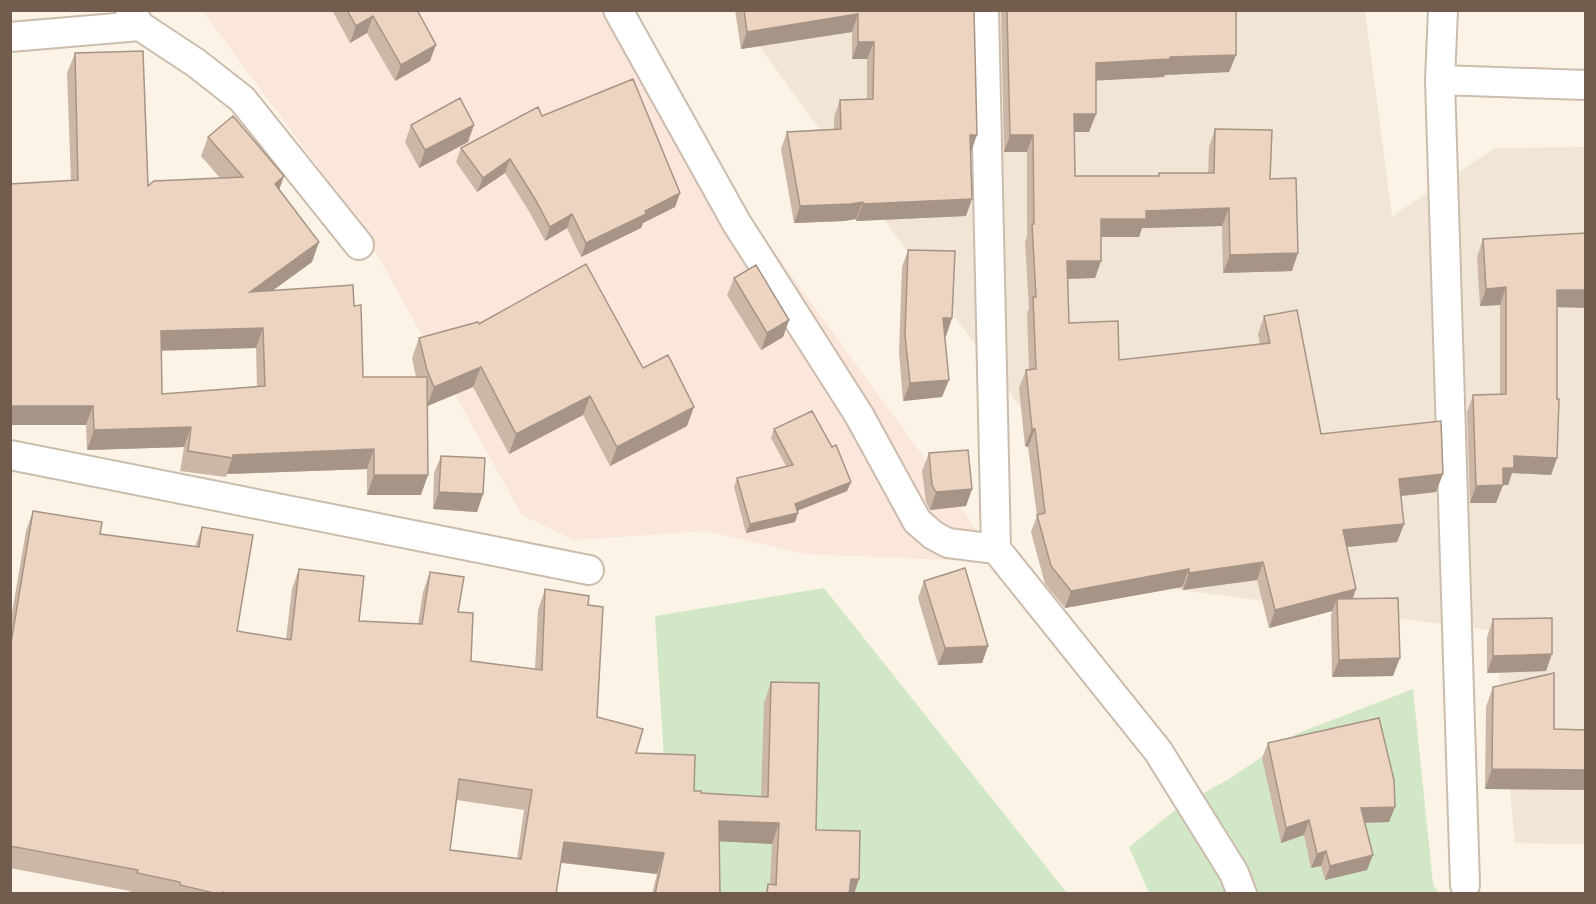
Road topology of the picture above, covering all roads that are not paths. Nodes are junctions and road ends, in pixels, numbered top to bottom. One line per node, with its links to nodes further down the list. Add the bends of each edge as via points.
1 (618, 10): 10 (street, via 736,222 859,416 917,521 948,543)
2 (984, 10): 10 (street)
3 (1443, 10): 6 (street)
4 (135, 18): 5 (street); 8 (street, via 242,99)
5 (10, 37)
6 (1440, 80): 7 (street); 12 (street)
7 (1586, 85)
8 (359, 245)
9 (10, 454): 11 (street)
10 (996, 549): 13 (street, via 1158,751 1234,873)
11 (589, 570)
12 (1466, 885)
13 (1242, 894)

